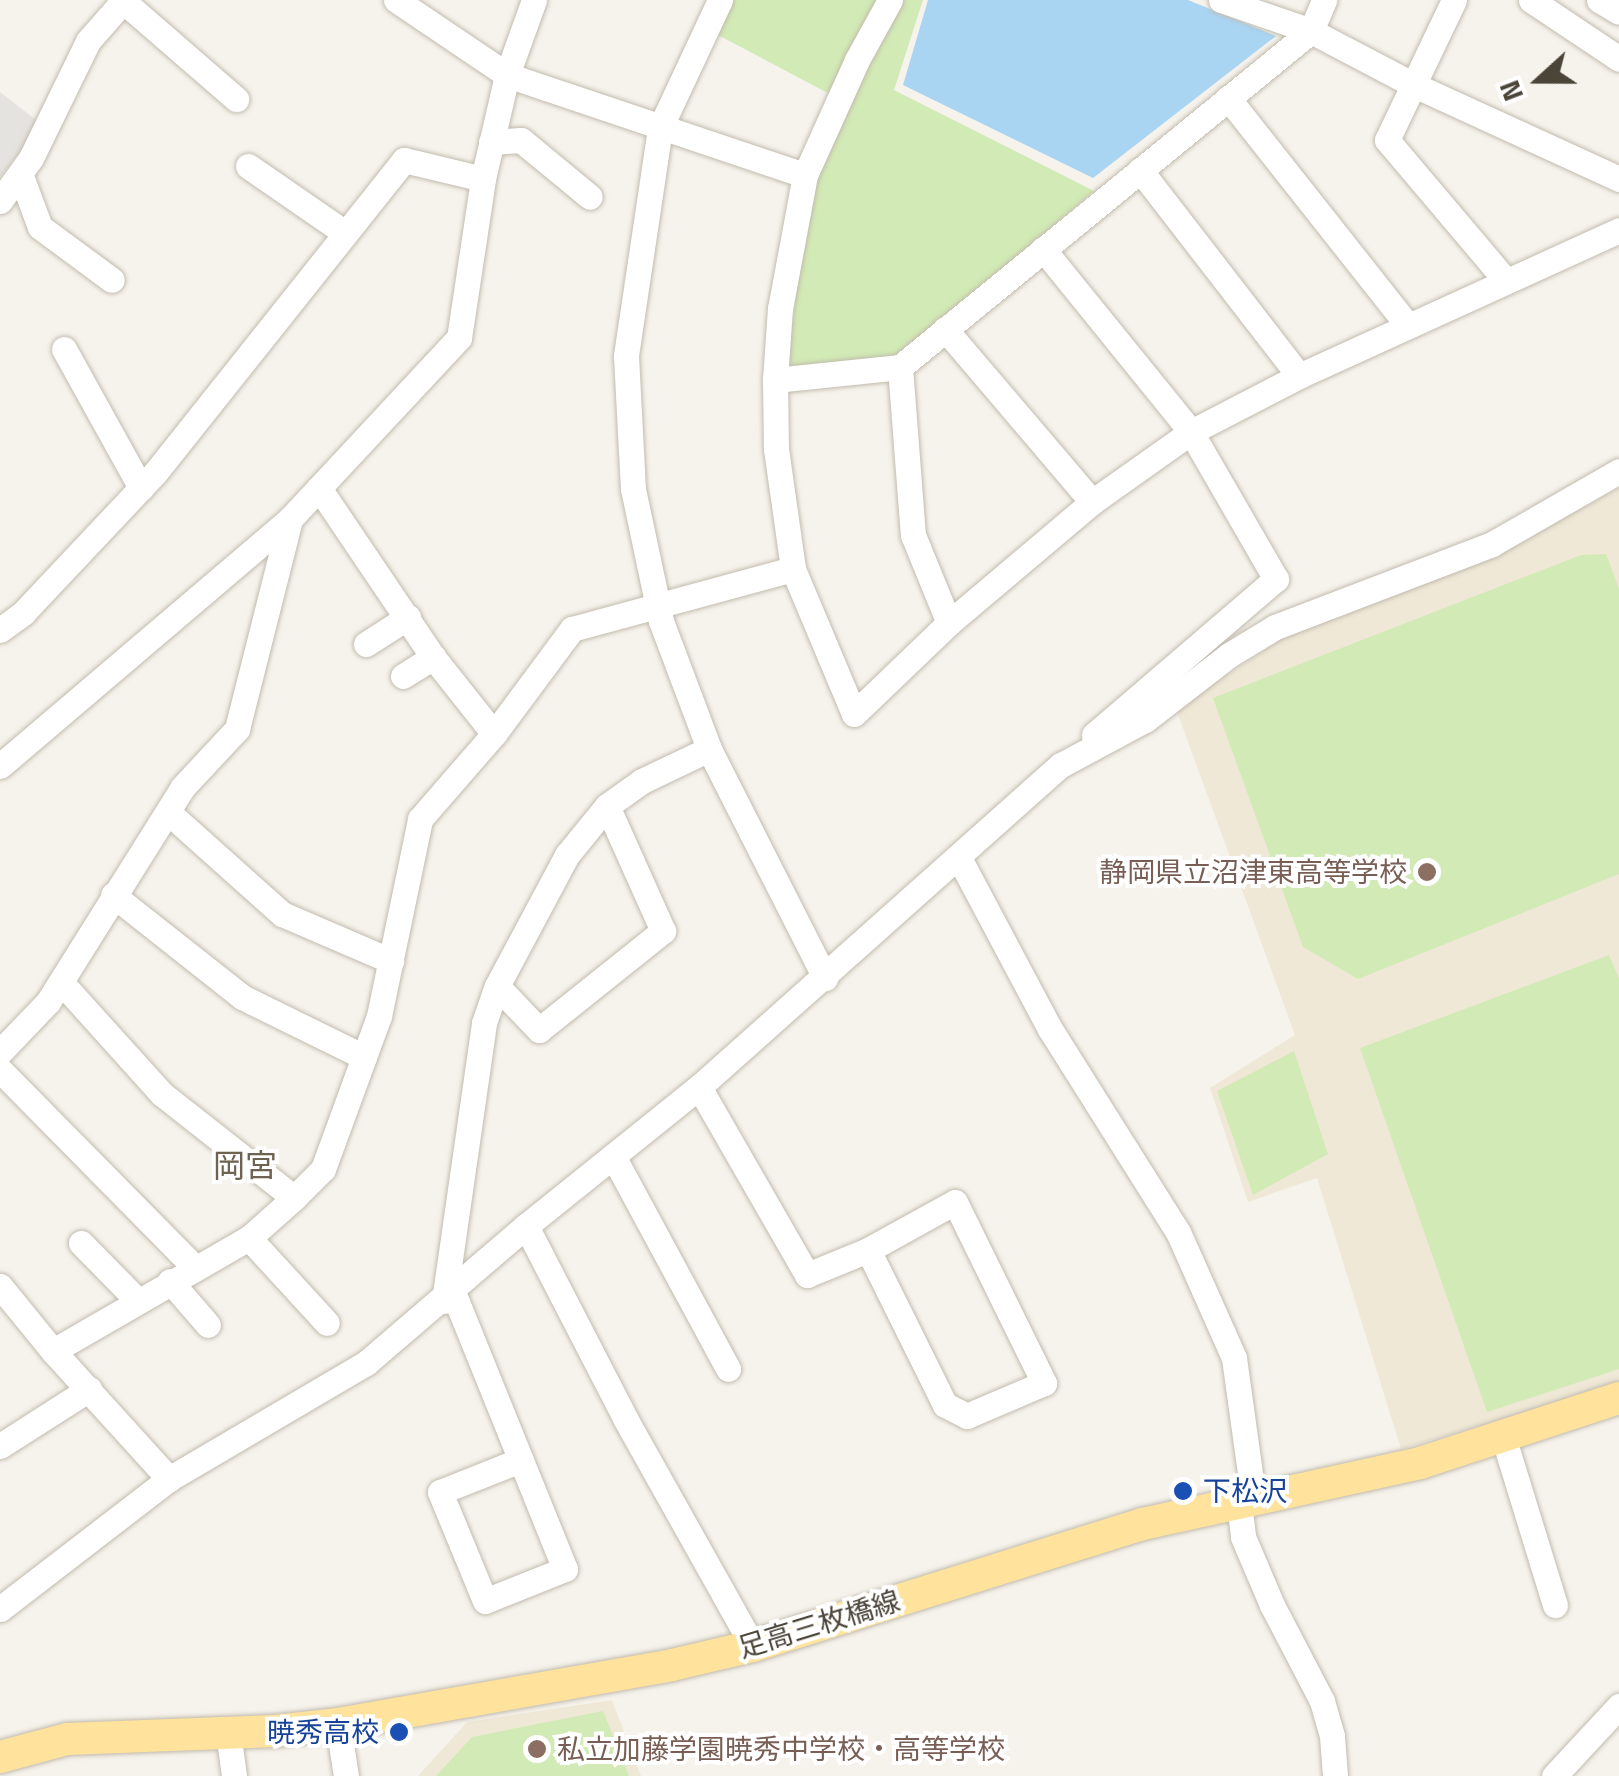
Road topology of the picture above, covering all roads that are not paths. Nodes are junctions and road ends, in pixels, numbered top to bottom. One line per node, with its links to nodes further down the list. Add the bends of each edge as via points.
1 (124, 0): 16 (street); 23 (street, via 88,41)
2 (396, 0): 14 (street)
3 (534, 0): 14 (street)
4 (720, 0): 18 (street)
5 (890, 0): 22 (street)
6 (1221, 0): 12 (street)
7 (1324, 0): 12 (street)
8 (1454, 0): 15 (street)
9 (1532, 0): 13 (street)
10 (1599, 0): 11 (street)
11 (1619, 12)
12 (1310, 31): 15 (street); 17 (street)
13 (1619, 59)
14 (507, 75): 18 (street); 19 (street)
15 (1414, 85): 25 (street); 32 (street, via 1387,140)
16 (236, 98)
17 (1228, 98): 21 (street); 33 (street)
18 (660, 128): 22 (street); 46 (street, via 626,356 633,489)
19 (492, 142): 24 (street); 26 (street, via 521,140)
20 (248, 166): 29 (street)
21 (1140, 170): 30 (street); 37 (street)
22 (805, 175): 38 (street, via 780,308)
23 (21, 176): 27 (street); 31 (street, via 40,227)
24 (483, 179): 29 (street, via 404,160); 42 (street, via 459,338)
25 (1619, 179)
26 (590, 197)
27 (0, 201)
28 (1619, 230): 32 (street)
29 (346, 234): 41 (street)
30 (1042, 250): 34 (street); 39 (street)
31 (112, 280)
32 (1506, 282): 33 (street)
33 (1408, 326): 37 (street)
34 (946, 329): 36 (street); 43 (street)
35 (64, 348): 41 (street)
36 (900, 367): 38 (street); 48 (street, via 913,535)
37 (1298, 376): 39 (street)
38 (775, 380): 45 (street, via 776,449)
39 (1191, 432): 43 (street); 55 (street, via 1276,579)
40 (1619, 472): 55 (street, via 1492,544 1274,627 1145,720)
41 (140, 488): 49 (street)
42 (318, 488): 44 (street); 47 (street)
43 (1092, 502): 48 (street)
44 (290, 519): 56 (street); 58 (street, via 238,729 182,788)
45 (793, 569): 46 (street); 48 (street, via 854,714)
46 (658, 606): 53 (street, via 572,629); 54 (street)
47 (408, 617): 50 (street); 51 (street)
48 (949, 623)
49 (0, 630)
50 (366, 644)
51 (434, 657): 52 (street); 53 (street)
52 (403, 676)
53 (494, 734): 61 (street, via 420,819)
54 (709, 749): 57 (street, via 642,780); 62 (street)
55 (1061, 765): 59 (street)
56 (0, 766)
57 (607, 806): 64 (street, via 566,854); 64 (street, via 664,930 539,1030)
58 (170, 813): 60 (street); 61 (street, via 282,914)
59 (958, 858): 62 (street); 90 (street, via 1050,1029 1178,1232 1234,1358)
60 (113, 896): 63 (street); 66 (street, via 242,997)
61 (391, 961): 66 (street)
62 (825, 978): 68 (street)
63 (61, 982): 65 (street); 70 (street, via 162,1094)
64 (497, 986): 78 (street, via 484,1023)
65 (0, 1052)
66 (364, 1057): 70 (street, via 323,1169)
67 (0, 1070): 75 (street)
68 (699, 1088): 69 (street); 74 (street, via 807,1275)
69 (613, 1156): 71 (street); 83 (street)
70 (294, 1198): 72 (street)
71 (526, 1226): 78 (street); 93 (street)
72 (249, 1238): 75 (street); 80 (street)
73 (81, 1242): 79 (street)
74 (868, 1250): 74 (street, via 945,1404 967,1416 1044,1383 955,1202)
75 (194, 1267): 76 (street)
76 (170, 1281): 79 (street); 81 (street)
77 (0, 1286): 82 (street)
78 (448, 1296): 88 (street); 89 (street, via 366,1363)
79 (137, 1300): 82 (street)
80 (327, 1323)
81 (208, 1325)
82 (53, 1351): 84 (street)
83 (728, 1369)
84 (90, 1389): 87 (street); 89 (street)
85 (1619, 1398): 86 (main road, 足高三枚橋線)
86 (1503, 1436): 90 (main road, 足高三枚橋線, via 1365,1478); 91 (street)
87 (0, 1446)
88 (521, 1460): 88 (street, via 440,1492 484,1602 565,1569)
89 (169, 1479): 92 (street)
90 (1247, 1502): 93 (main road, 足高三枚橋線, via 1143,1524); 100 (street, via 1243,1536 1322,1701)
91 (1555, 1606)
92 (0, 1608)
93 (754, 1646): 95 (main road, 足高三枚橋線)
94 (1619, 1706): 101 (street)
95 (338, 1724): 96 (main road, 足高三枚橋線); 99 (street)
96 (228, 1732): 97 (main road, 足高三枚橋線, via 67,1739); 98 (street)
97 (0, 1757)
98 (234, 1776)
99 (346, 1776)
100 (1336, 1776)
101 (1554, 1776)

